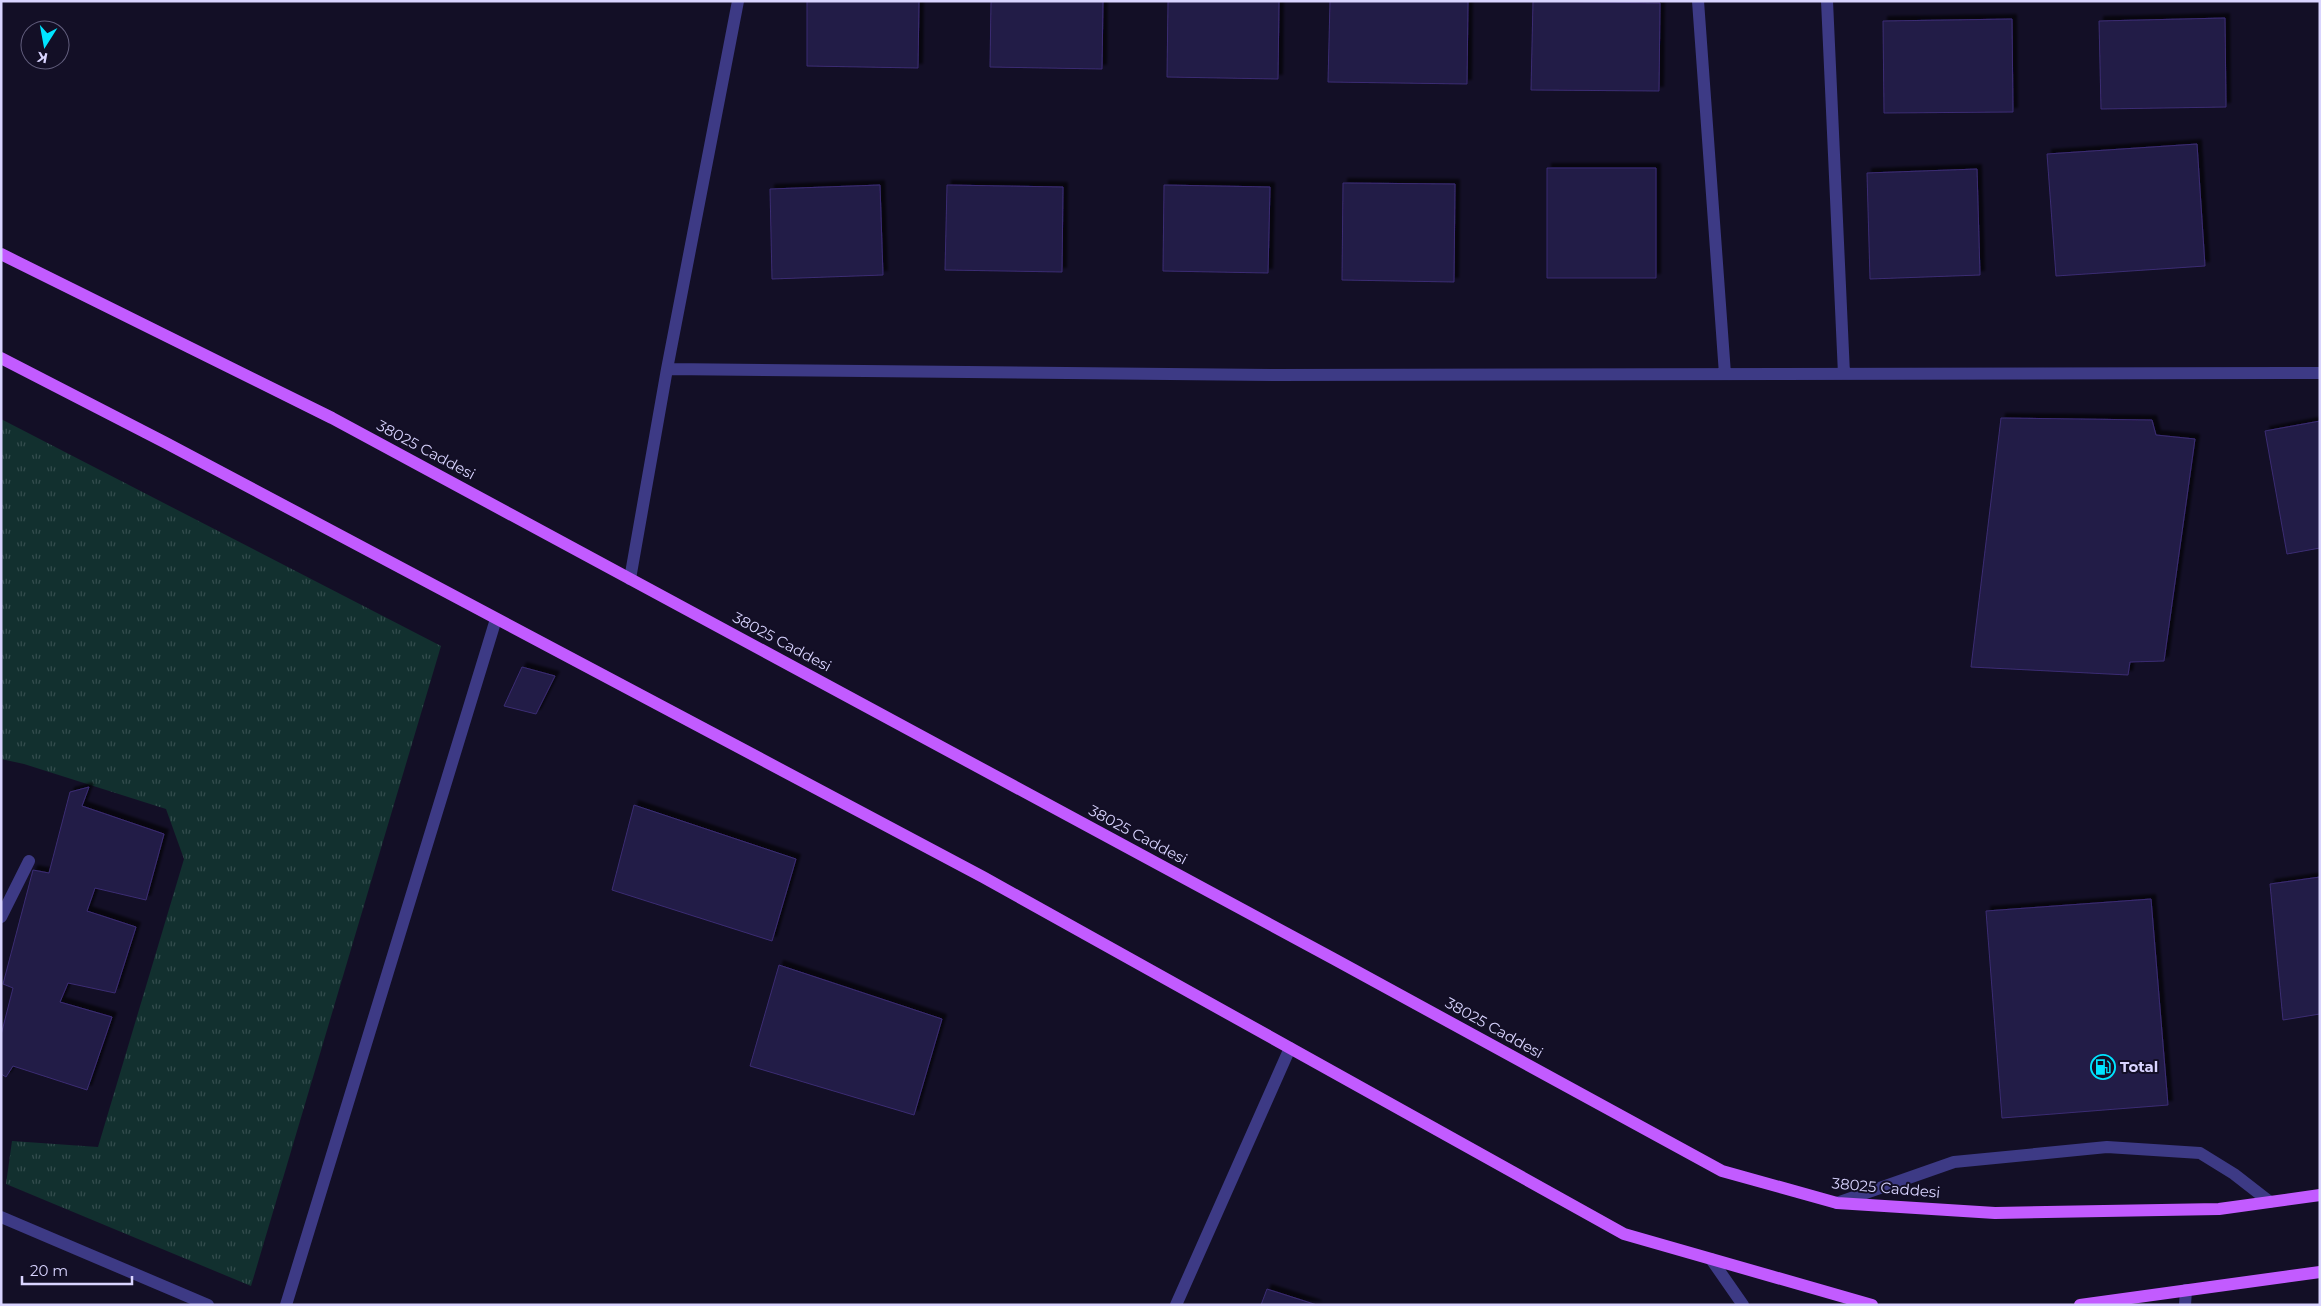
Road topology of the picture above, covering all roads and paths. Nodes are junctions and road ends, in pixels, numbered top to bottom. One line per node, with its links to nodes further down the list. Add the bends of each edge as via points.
1 (738, 1): 6 (street)
2 (1698, 1): 8 (street)
3 (1827, 1): 9 (street)
4 (1, 254): 10 (main road, 38025 Caddesi, via 332,418)
5 (1, 358): 11 (main road)
6 (667, 369): 8 (street, via 1273,375); 10 (street)
7 (2320, 373): 9 (street)
8 (1725, 374): 9 (street)
9 (1844, 374)
10 (630, 579): 17 (main road, 38025 Caddesi, via 1722,1172)
11 (496, 619): 14 (main road, via 983,877); 23 (street)
12 (29, 860): 13 (street)
13 (1, 917)
14 (1290, 1048): 19 (main road, via 1624,1234); 24 (street)
15 (2320, 1195): 16 (main road, 38025 Caddesi)
16 (2270, 1202): 17 (main road, 38025 Caddesi, via 2219,1209 1995,1213); 17 (street, via 2200,1153 2107,1147 1954,1162)
17 (1836, 1203)
18 (1, 1217): 22 (street)
19 (1711, 1259): 25 (street); 26 (main road)
20 (2320, 1272): 21 (main road)
21 (2186, 1290): 27 (main road); 28 (street)
22 (208, 1305)
23 (286, 1305)
24 (1176, 1305)
25 (1743, 1305)
26 (1872, 1305)
27 (2080, 1305)
28 (2185, 1305)

